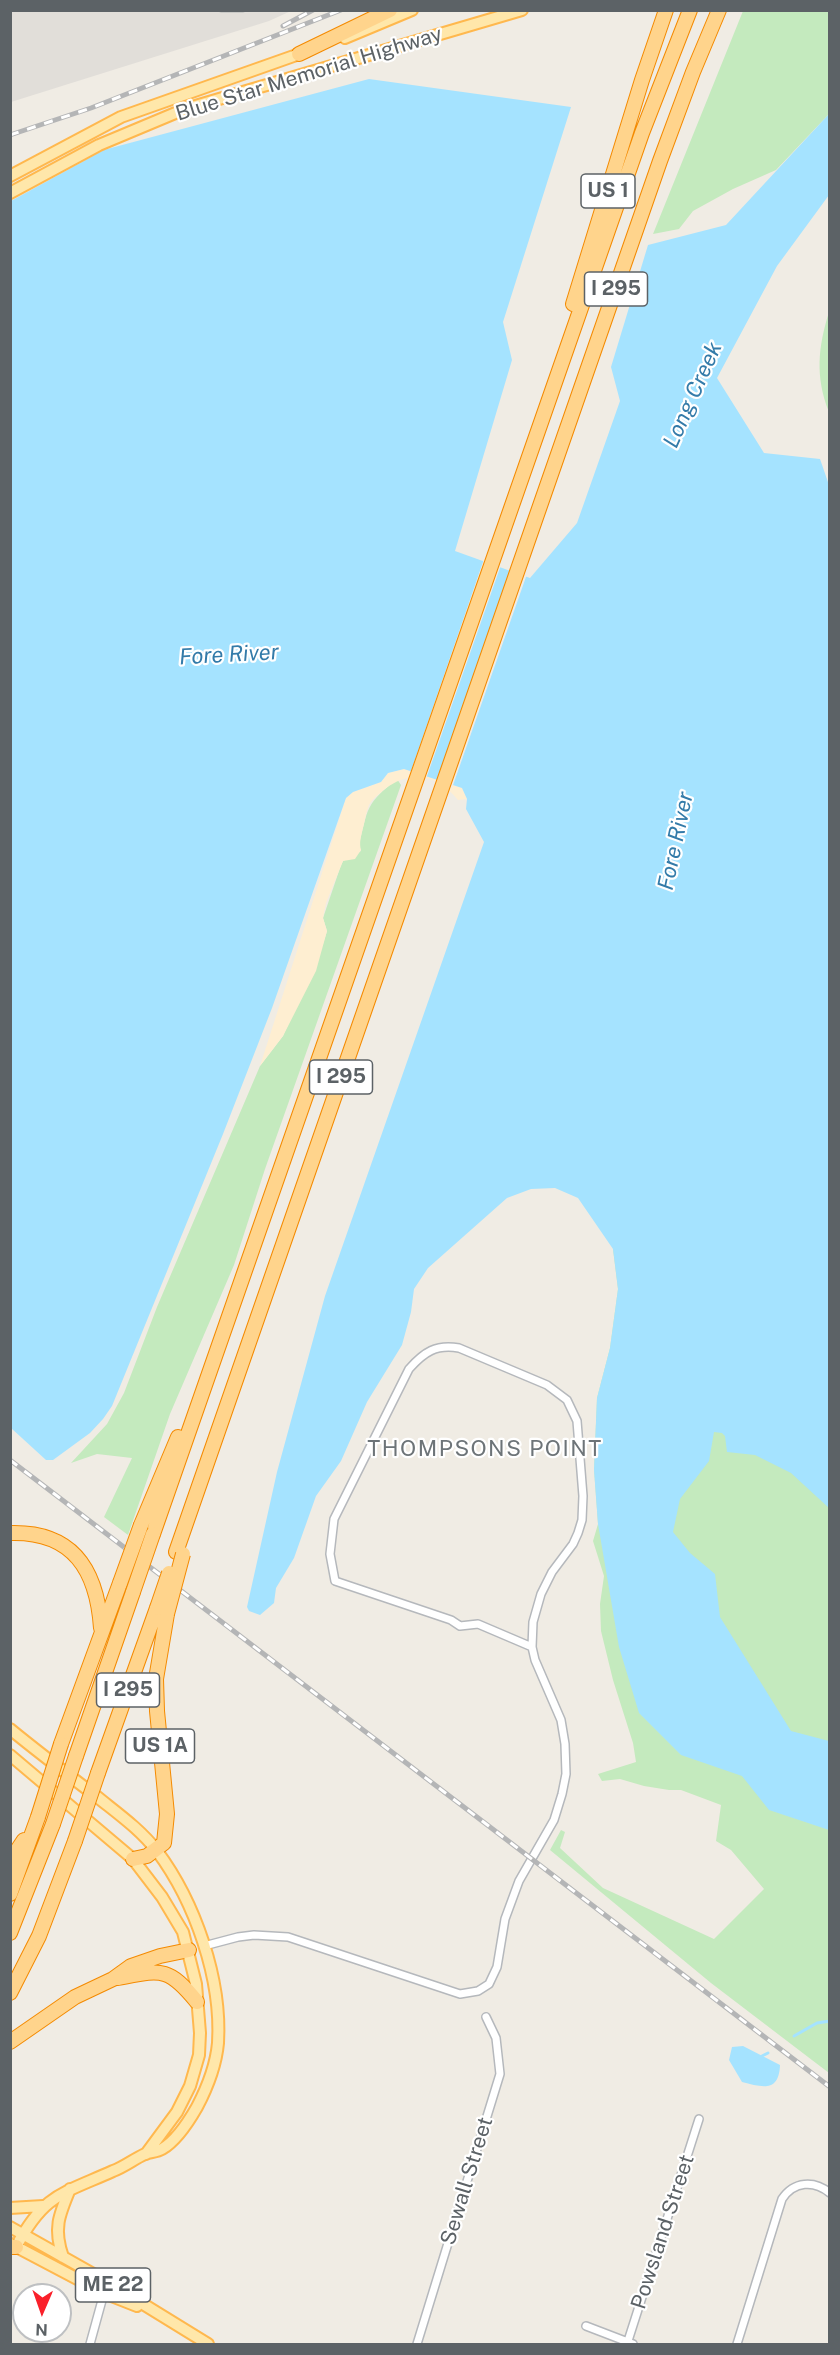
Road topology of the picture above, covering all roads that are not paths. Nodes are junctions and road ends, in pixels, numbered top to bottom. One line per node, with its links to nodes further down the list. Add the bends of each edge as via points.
1 (390, 10): 7 (highway)
2 (412, 10): 7 (main road, Blue Star Memorial Highway)
3 (522, 10): 9 (main road, Blue Star Memorial Highway, via 185,109 99,145)
4 (666, 10): 10 (highway, US 1, via 572,308)
5 (690, 10): 10 (highway, I 295, via 642,132)
6 (719, 10): 12 (highway, I 295, via 671,131)
7 (299, 54): 8 (main road, Blue Star Memorial Highway, via 149,106)
8 (10, 176)
9 (10, 193)
10 (559, 374): 11 (highway, I 295)
11 (221, 1336): 15 (highway, bridge, via 141,1526); 24 (highway, I 295, bridge, via 53,1824)
12 (200, 1481): 14 (highway, US 1A, bridge)
13 (10, 1533): 15 (highway, via 46,1537 70,1549 81,1560 99,1603)
14 (162, 1611): 20 (highway, US 1A, via 156,1679 167,1814 164,1843); 28 (highway, I 295, bridge, via 39,1936)
15 (101, 1634): 19 (highway, bridge)
16 (532, 1647): 16 (street, via 478,1623 460,1626 334,1581 330,1554 334,1519 409,1370 431,1349 459,1348 547,1385 567,1400 577,1421 582,1520 573,1544 541,1594 533,1622); 25 (street, via 561,1720 566,1774 554,1820 515,1892 501,1936 497,1967 489,1984 478,1991 460,1994 269,1934)
17 (10, 1729): 20 (main road, via 128,1822)
18 (10, 1755): 21 (main road)
19 (38, 1817): 22 (highway); 23 (highway)
20 (156, 1850): 21 (highway); 25 (main road, via 198,1927)
21 (133, 1859): 26 (main road, via 162,1897)
22 (10, 1861)
23 (10, 1894)
24 (10, 1933)
25 (204, 1946): 26 (main road); 33 (main road, via 217,2009 214,2065 191,2118 162,2149)
26 (189, 1950): 27 (highway, via 131,1966); 29 (main road)
27 (113, 1978): 29 (highway, via 162,1972 182,1983); 31 (highway, via 75,1997)
28 (10, 1993)
29 (197, 2002): 33 (main road, via 200,2034 194,2076 177,2112)
30 (486, 2017): 46 (street, Sewall Street, via 496,2038 500,2074)
31 (10, 2043)
32 (699, 2119): 47 (street, Powsland Street)
33 (146, 2154): 34 (main road)
34 (70, 2189): 36 (main road); 40 (main road, via 57,2231)
35 (830, 2193): 48 (street, via 820,2186 806,2184 792,2188 780,2202)
36 (44, 2206): 37 (main road); 39 (main road)
37 (10, 2208)
38 (10, 2227): 39 (main road, ME 22)
39 (15, 2243): 40 (main road, ME 22); 41 (main road)
40 (63, 2256): 42 (main road, ME 22)
41 (104, 2293): 42 (main road); 44 (street)
42 (162, 2316): 45 (main road, ME 22)
43 (586, 2326): 47 (street)
44 (90, 2344)
45 (207, 2344)
46 (417, 2344)
47 (629, 2344)
48 (737, 2344)

